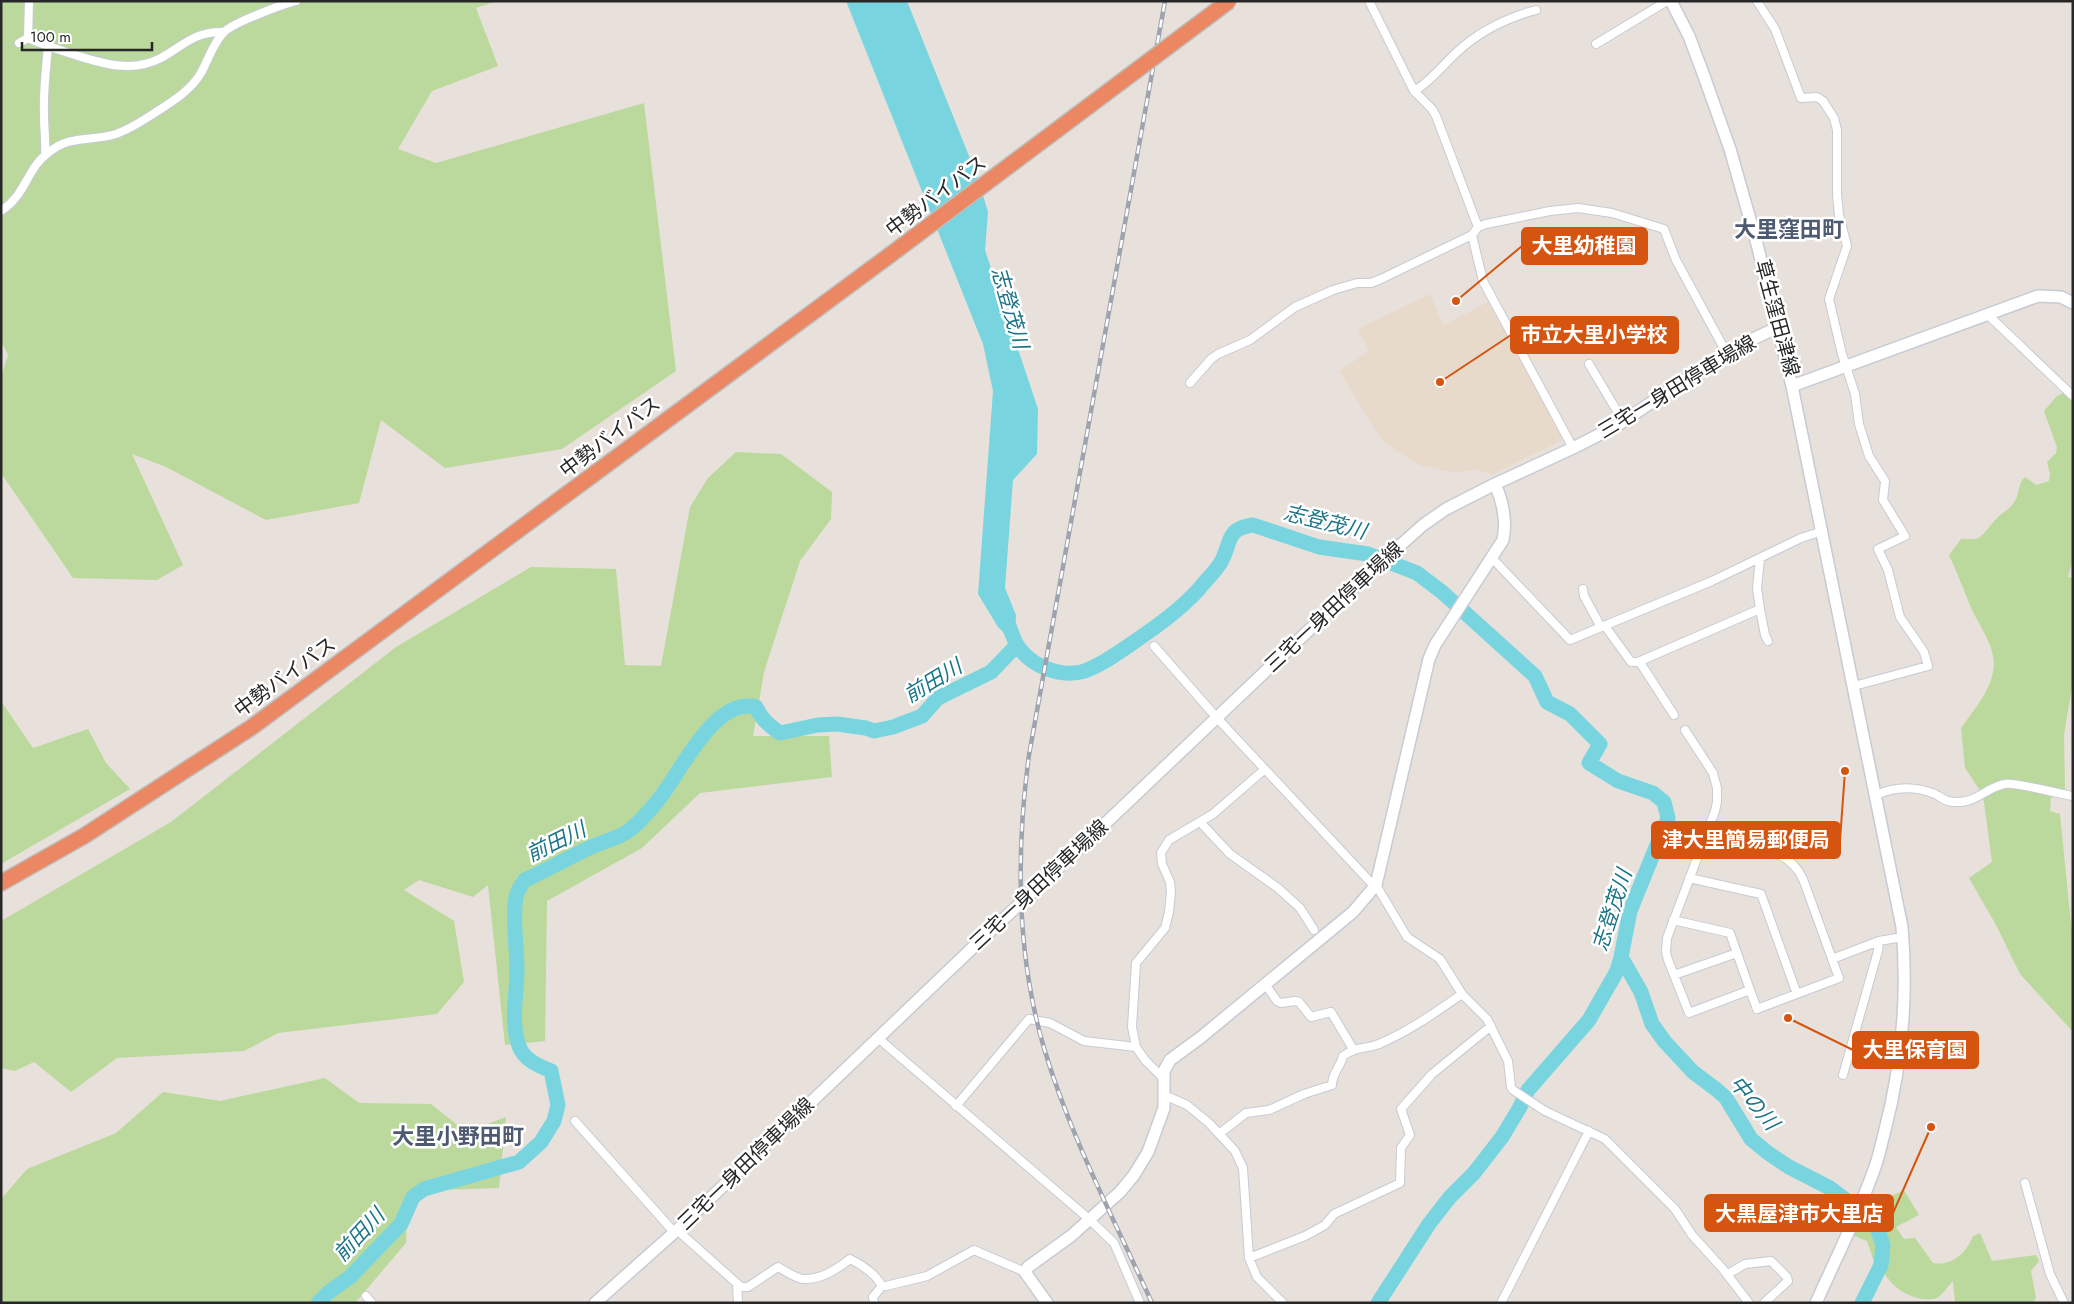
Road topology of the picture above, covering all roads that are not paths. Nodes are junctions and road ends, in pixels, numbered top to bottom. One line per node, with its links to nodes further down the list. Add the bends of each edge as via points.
1 (30, 1): 10 (street)
2 (296, 1): 9 (street, via 270,9)
3 (1228, 1): 52 (highway, 中勢バイパス, bridge, via 252,727 84,836)
4 (1369, 1): 14 (street)
5 (1667, 1): 12 (street)
6 (1671, 1): 21 (main road, 草生窪田津線, via 1701,68 1730,149)
7 (1757, 1): 24 (street, via 1775,29 1801,98 1823,100 1834,118 1839,215 1847,246 1829,299)
8 (1536, 10): 14 (street, via 1492,26 1465,45)
9 (224, 32): 13 (street, via 200,34 157,59 131,67 101,63); 15 (street, via 200,75 178,97 116,134 75,139)
10 (28, 38): 11 (street); 13 (street)
11 (19, 43)
12 (1596, 44)
13 (48, 47): 15 (street, via 44,94)
14 (1414, 91): 17 (street, via 1436,116)
15 (45, 155): 16 (street, via 19,196)
16 (1, 211)
17 (1478, 227): 18 (street); 22 (street, via 1506,219 1578,208 1612,213 1661,227 1666,231 1676,260)
18 (1472, 235): 25 (street, via 1374,282 1333,290 1295,307 1250,340 1218,354); 31 (street, via 1483,281)
19 (2073, 303): 20 (main road, 草生窪田津線, via 2061,297 2038,296)
20 (1987, 314): 24 (main road, 草生窪田津線); 28 (street)
21 (1778, 328): 22 (main road, 三宅一身田停車場線); 26 (main road, 草生窪田津線)
22 (1726, 352): 30 (main road, 三宅一身田停車場線)
23 (1589, 364): 30 (street)
24 (1846, 366): 26 (main road, 草生窪田津線); 42 (street, via 1869,456 1885,481 1883,500 1905,536 1878,549 1888,570 1900,617 1924,652 1928,666)
25 (1190, 383)
26 (1792, 386): 33 (main road)
27 (2073, 386): 28 (street)
28 (2064, 388): 29 (street)
29 (2073, 396)
30 (1623, 421): 31 (main road, 三宅一身田停車場線)
31 (1573, 448): 32 (main road, 三宅一身田停車場線)
32 (1495, 484): 34 (main road, via 1503,503 1505,530); 44 (main road, 三宅一身田停車場線, via 1446,509 1423,525)
33 (1822, 530): 35 (street); 42 (main road)
34 (1492, 558): 38 (street, via 1570,640); 53 (main road, via 1435,644 1424,675)
35 (1760, 559): 37 (street, via 1757,588); 38 (street)
36 (1583, 588): 38 (street, via 1584,596)
37 (1760, 609): 39 (street); 41 (street)
38 (1603, 626): 41 (street, via 1631,662)
39 (1768, 641)
40 (1154, 646): 44 (street)
41 (1638, 662): 43 (street)
42 (1854, 686): 47 (main road)
43 (1674, 715)
44 (1217, 718): 46 (street); 66 (main road, 三宅一身田停車場線, bridge)
45 (1685, 730): 50 (street, via 1716,781 1716,811)
46 (1265, 769): 49 (street); 53 (street)
47 (1876, 795): 48 (street, via 1908,787 1919,788 1947,801 1964,801 1977,799 2006,784); 56 (main road)
48 (2073, 796)
49 (1201, 823): 55 (street, via 1230,854 1286,894); 67 (street, via 1173,837 1161,853 1170,882 1169,912 1165,928 1136,963 1132,1027)
50 (1705, 836): 51 (street); 59 (street, via 1774,852 1792,863 1803,879)
51 (1689, 878): 54 (street); 64 (street, via 1761,894)
52 (1, 882)
53 (1375, 886): 61 (main road, via 1353,912); 63 (street, via 1407,937 1440,959)
54 (1673, 920): 58 (street, via 1730,933); 60 (street, via 1666,952)
55 (1314, 930)
56 (1903, 937): 57 (street); 95 (main road, via 1903,1040 1890,1112 1876,1165)
57 (1879, 942): 59 (street); 69 (street)
58 (1737, 953): 60 (street); 62 (street)
59 (1832, 959): 64 (street, via 1839,978)
60 (1674, 975): 62 (street, via 1689,1012)
61 (1265, 984): 68 (street, via 1277,1001 1295,1000 1311,1017 1331,1012); 70 (main road, via 1175,1055 1167,1064)
62 (1750, 990): 64 (street, via 1758,1009)
63 (1462, 994): 65 (street); 68 (street, via 1380,1044)
64 (1798, 994)
65 (1491, 1026): 74 (street, via 1508,1061 1511,1087 1533,1103); 79 (street, via 1432,1074 1401,1109 1410,1135 1402,1148 1400,1183 1334,1214 1326,1225 1305,1236)
66 (878, 1038): 72 (street); 78 (main road, 三宅一身田停車場線)
67 (1136, 1047): 70 (street); 72 (street, via 1084,1041 1050,1023 1029,1019)
68 (1352, 1049): 75 (street, via 1343,1056 1341,1065 1332,1076 1332,1085 1269,1110 1246,1113)
69 (1843, 1075)
70 (1164, 1079): 71 (main road)
71 (1164, 1094): 75 (street, via 1187,1106); 77 (main road, via 1164,1108 1140,1167 1120,1192)
72 (956, 1106): 77 (street)
73 (575, 1121): 78 (street)
74 (1589, 1131): 81 (street, via 1605,1139 1676,1209 1692,1235); 92 (street)
75 (1219, 1134): 79 (street, via 1235,1151 1243,1168)
76 (2025, 1183): 96 (street, via 2050,1274)
77 (1089, 1219): 80 (main road); 90 (street, via 1114,1243)
78 (676, 1231): 82 (street); 86 (main road, 三宅一身田停車場線)
79 (1249, 1258): 91 (street, via 1257,1277)
80 (1025, 1272): 83 (street, via 974,1250 927,1276); 89 (main road)
81 (1728, 1274): 93 (street); 94 (street, via 1745,1264 1772,1261 1788,1281)
82 (737, 1284): 83 (street, via 748,1287 778,1267 802,1279 825,1275 850,1259 862,1265); 87 (street)
83 (882, 1286): 88 (street, via 872,1297)
84 (366, 1296): 85 (street)
85 (372, 1303)
86 (595, 1303)
87 (738, 1303)
88 (874, 1303)
89 (1048, 1303)
90 (1140, 1303)
91 (1283, 1303)
92 (1501, 1303)
93 (1749, 1303)
94 (1764, 1303)
95 (1816, 1303)
96 (2064, 1303)

